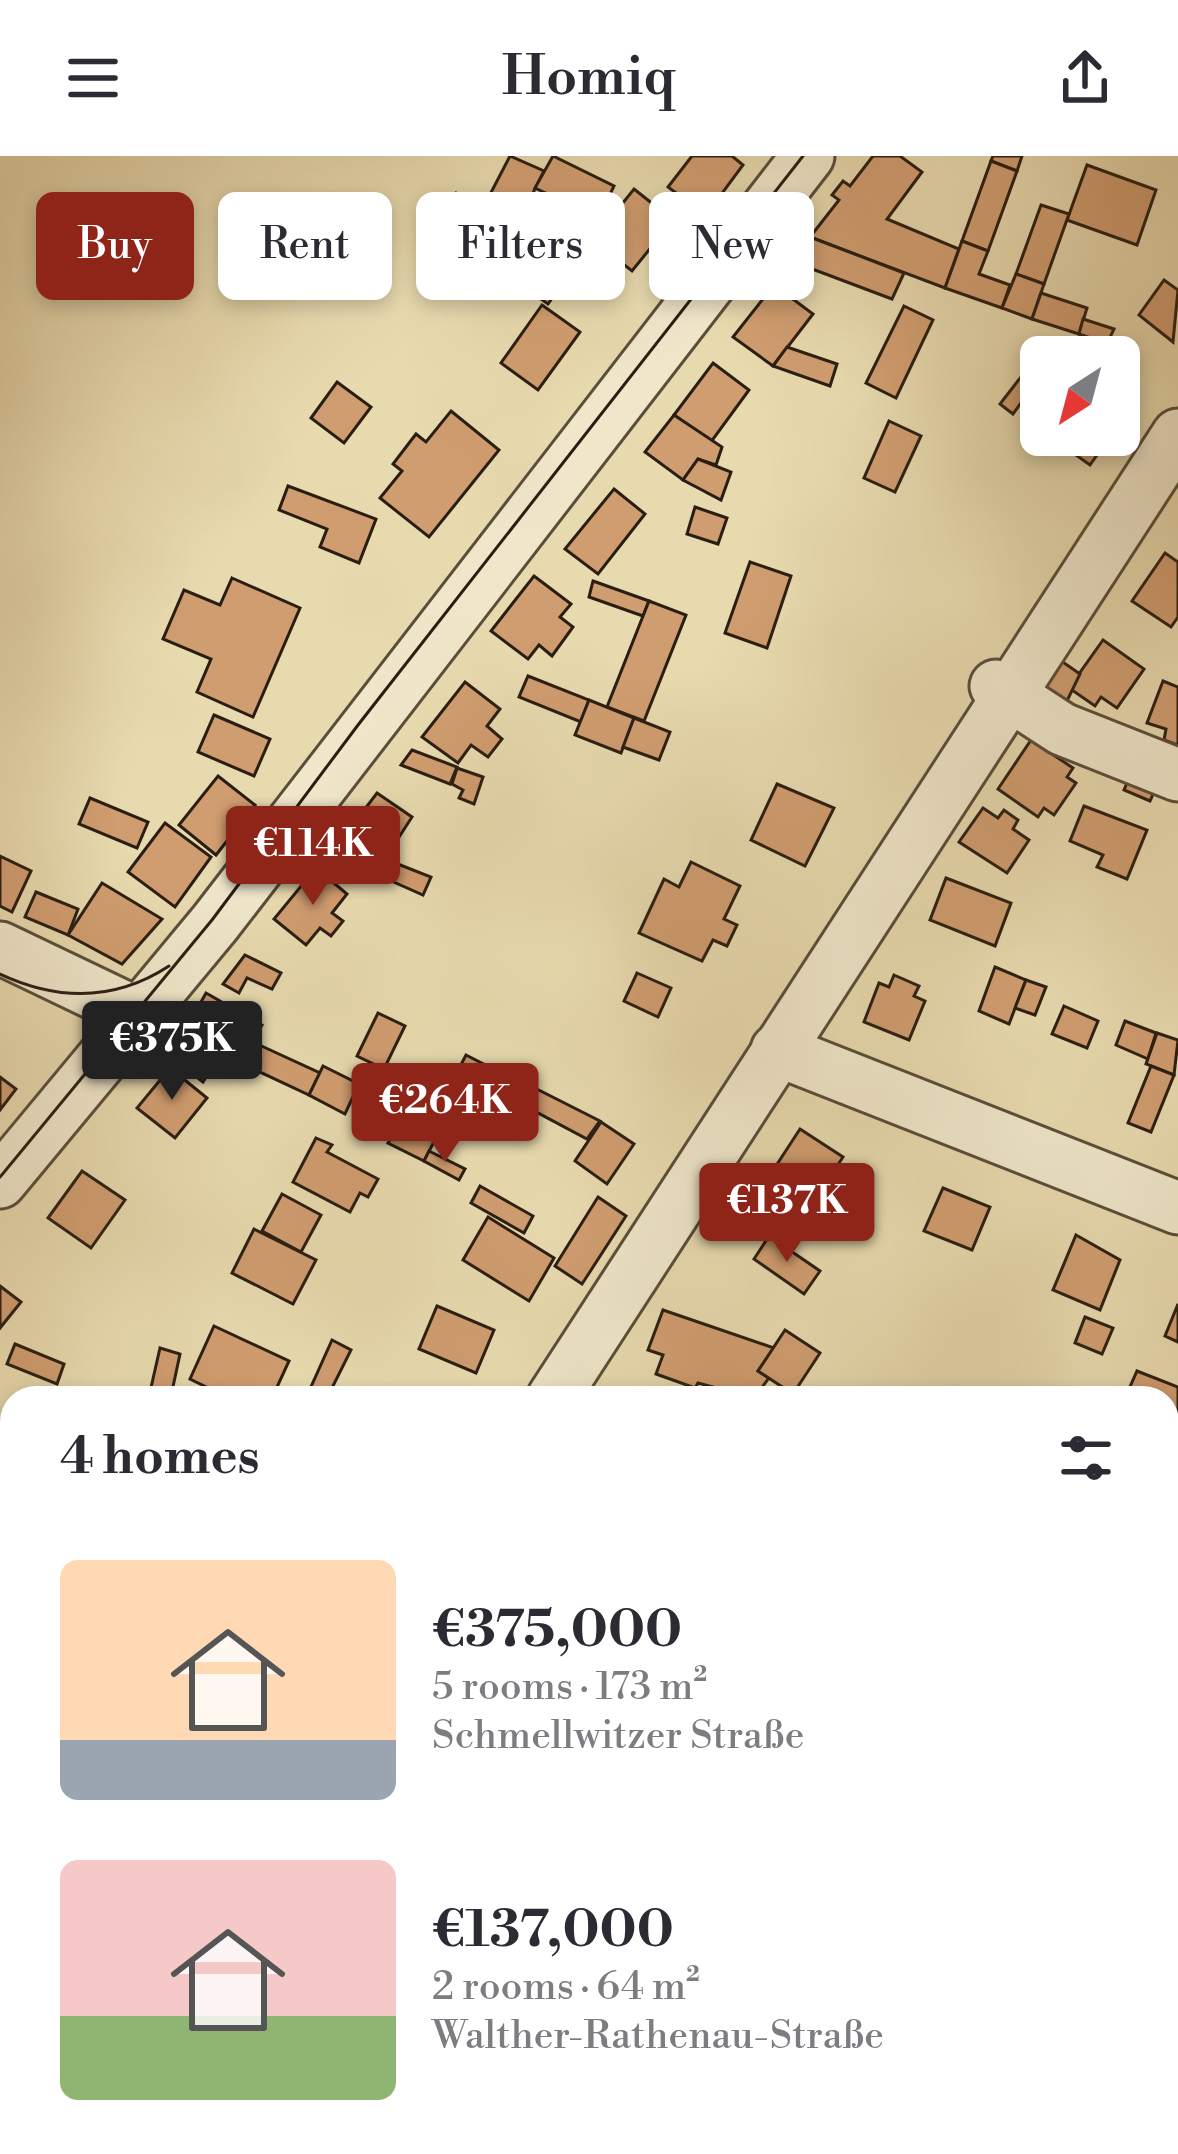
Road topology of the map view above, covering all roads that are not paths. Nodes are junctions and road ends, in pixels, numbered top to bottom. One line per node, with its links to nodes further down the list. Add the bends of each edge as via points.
1 (808, 156): 6 (street)
2 (1178, 435): 3 (street)
3 (1002, 691): 4 (street, via 1062,729); 7 (street)
4 (1178, 775)
5 (0, 948): 6 (street)
6 (142, 1016): 8 (street)
7 (777, 1050): 9 (street); 10 (street)
8 (0, 1181)
9 (1178, 1208)
10 (561, 1386)

